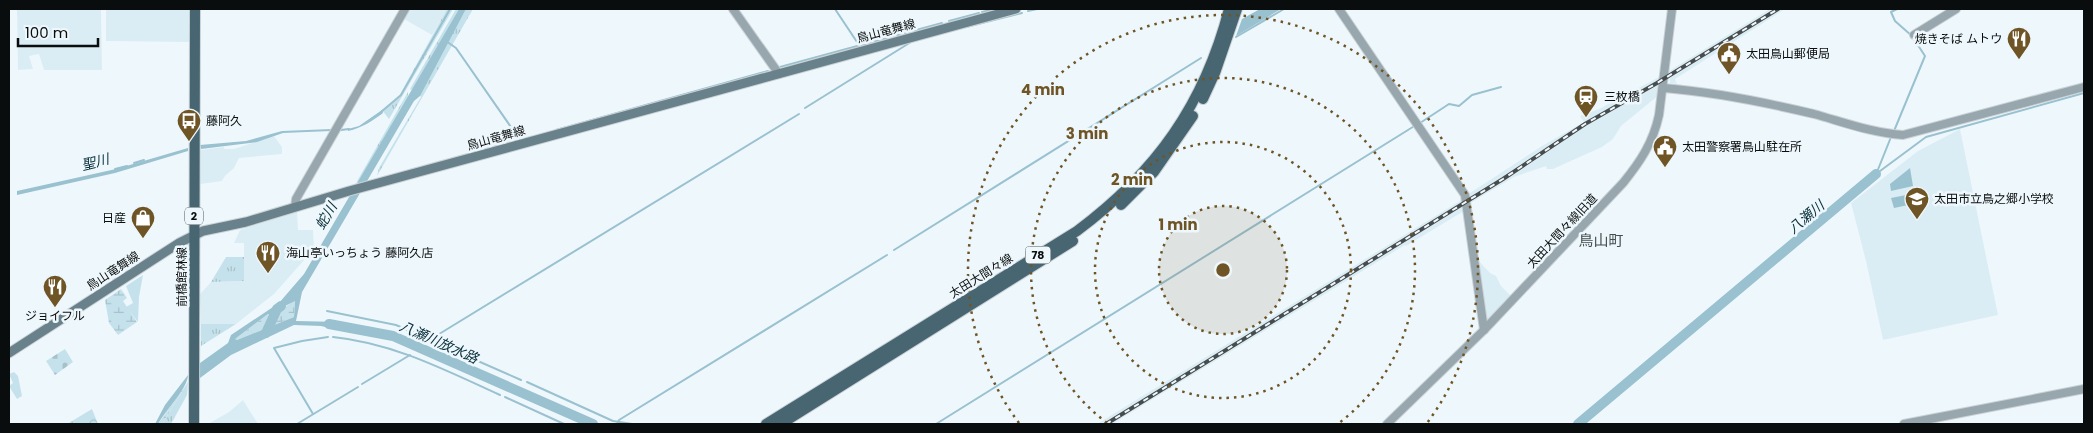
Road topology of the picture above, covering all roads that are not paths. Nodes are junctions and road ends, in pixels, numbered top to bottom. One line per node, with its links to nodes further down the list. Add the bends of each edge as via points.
1 (195, 9): 15 (main road, 前橋館林線 / 2)
2 (406, 9): 14 (street, via 296,200)
3 (733, 9): 11 (street)
4 (1016, 9): 11 (main road, 鳥山竜舞線)
5 (1229, 9): 21 (main road, 太田大間々線 / 78, via 1194,102 1170,140 1120,198 1077,231)
6 (1237, 9): 22 (main road, 太田大間々線 / 78, via 1215,73 1199,106 1167,154 1133,195 1061,249)
7 (1339, 9): 16 (street, via 1465,195)
8 (1672, 9): 13 (street, 太田大間々線旧道)
9 (1956, 9): 10 (street)
10 (1914, 35)
11 (779, 74): 14 (main road, 鳥山竜舞線)
12 (2084, 87): 13 (street, via 1902,135 1702,91)
13 (1664, 88): 16 (street, 太田大間々線旧道, via 1656,130 1643,158 1619,188)
14 (295, 207): 15 (main road, 鳥山竜舞線)
15 (194, 235): 17 (main road, 鳥山竜舞線); 20 (main road, 前橋館林線 / 2)
16 (1484, 330): 19 (street, 太田大間々線旧道)
17 (9, 353)
18 (2084, 389): 23 (street)
19 (1392, 423)
20 (194, 424)
21 (766, 424)
22 (781, 424)
23 (1904, 424)

